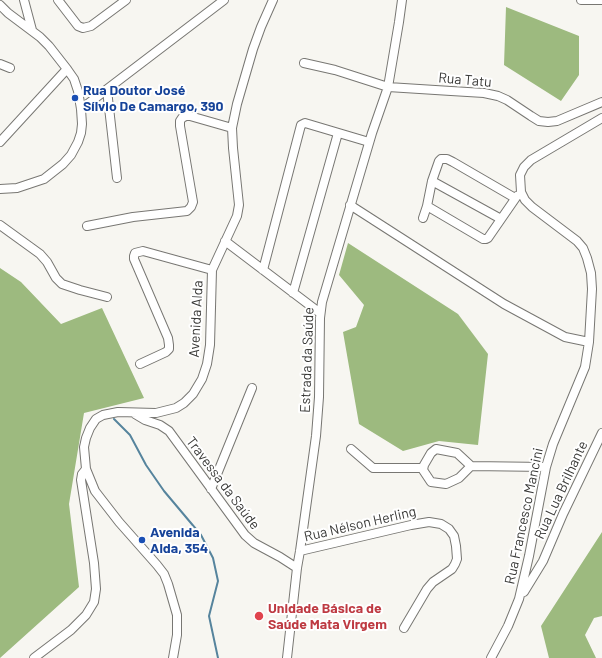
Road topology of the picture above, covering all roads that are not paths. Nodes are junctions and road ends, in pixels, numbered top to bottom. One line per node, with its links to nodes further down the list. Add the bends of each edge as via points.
1 (24, 0): 10 (street)
2 (58, 0): 3 (street, via 82,28 91,26)
3 (126, 0)
4 (224, 0): 16 (street)
5 (273, 0): 20 (street, Avenida Alda, via 253,49)
6 (402, 0): 15 (street, Estrada da Saúde)
7 (581, 0): 8 (street)
8 (602, 0)
9 (0, 5): 10 (street)
10 (32, 30): 14 (street)
11 (304, 63): 15 (street, Rua Tatu)
12 (0, 64): 13 (street)
13 (10, 68)
14 (67, 69): 18 (street, via 74,79); 22 (street)
15 (388, 87): 17 (street, Rua Tatu, via 498,96 539,121 548,122 557,121); 23 (street, Estrada da Saúde)
16 (107, 90): 18 (street); 24 (street)
17 (602, 102)
18 (81, 109): 26 (street, via 81,133 71,155 63,164 44,179 17,188)
19 (602, 118): 27 (street, via 531,160 520,175)
20 (232, 128): 34 (street, via 190,116 180,121 193,202 187,211); 35 (street, Avenida Alda, via 239,205 237,216)
21 (338, 133): 23 (street); 37 (street, via 305,123 301,125); 38 (street)
22 (0, 142)
23 (369, 142): 29 (street, Estrada da Saúde)
24 (117, 178)
25 (432, 181): 28 (street, via 439,161 447,159); 30 (street); 32 (street)
26 (0, 189)
27 (521, 192): 28 (street); 41 (street, Rua Francesco Mancini, via 532,207 583,248 591,273)
28 (514, 198): 32 (street)
29 (350, 205): 40 (street, Estrada da Saúde); 41 (street, via 504,304 565,337)
30 (427, 206): 31 (street); 32 (street, via 483,239 488,238)
31 (424, 218)
32 (501, 219)
33 (0, 226): 39 (street, via 40,254 62,284)
34 (86, 226)
35 (225, 242): 36 (street, Avenida Alda); 37 (street)
36 (212, 270): 42 (street, via 143,251 135,253 134,259 169,344 166,352); 44 (street, Avenida Alda, via 210,345 202,380 193,394 176,408 156,413)
37 (262, 270): 38 (street)
38 (293, 293): 40 (street)
39 (107, 297)
40 (320, 313): 52 (street, Estrada da Saúde, via 316,436)
41 (589, 342): 48 (street, Rua Francesco Mancini, via 585,367)
42 (140, 364)
43 (252, 388): 51 (street)
44 (132, 412): 50 (street, Avenida Alda, via 111,412 96,419 86,438); 51 (street, Travessa da Saúde, via 164,427)
45 (602, 433): 54 (street, Rua Lua Brilhante, via 543,561)
46 (351, 449): 49 (street, via 373,468)
47 (471, 466): 48 (street); 49 (street, via 459,478 446,484 431,482); 49 (street, via 457,453 436,449 431,453)
48 (546, 467): 54 (street, Rua Francesco Mancini)
49 (424, 468)
50 (86, 469): 56 (street, via 81,480 94,563 94,602 86,615 71,630); 57 (street, Avenida Alda, via 99,498 166,579 177,615)
51 (211, 489): 53 (street, Travessa da Saúde, via 244,535)
52 (300, 551): 53 (street, Estrada da Saúde); 55 (street, Rua Nélson Herling, via 428,522 441,524 449,529 456,546 455,564 427,589)
53 (297, 568): 58 (street, Estrada da Saúde)
54 (519, 599): 59 (street, Rua Francesco Mancini)
55 (404, 628)
56 (34, 658)
57 (173, 658)
58 (287, 658)
59 (491, 658)

